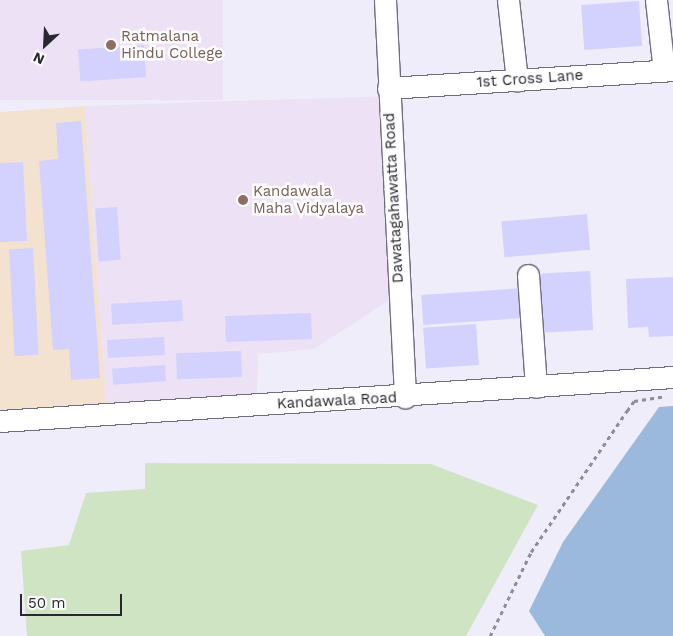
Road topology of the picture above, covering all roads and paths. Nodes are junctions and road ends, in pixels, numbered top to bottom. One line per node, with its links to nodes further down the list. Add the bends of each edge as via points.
1 (385, 0): 6 (street, Dawatagahawatta Road)
2 (508, 0): 5 (street)
3 (656, 0): 4 (street)
4 (669, 70): 5 (street, 1st Cross Lane)
5 (517, 80): 6 (street, 1st Cross Lane)
6 (388, 88): 10 (street, Dawatagahawatta Road)
7 (528, 275): 9 (street)
8 (673, 377): 9 (street, Kandawala Road)
9 (536, 387): 10 (street, Kandawala Road)
10 (405, 396): 12 (street, Kandawala Road)
11 (673, 396): 13 (path, via 634,401 531,552)
12 (0, 421)
13 (490, 636)

